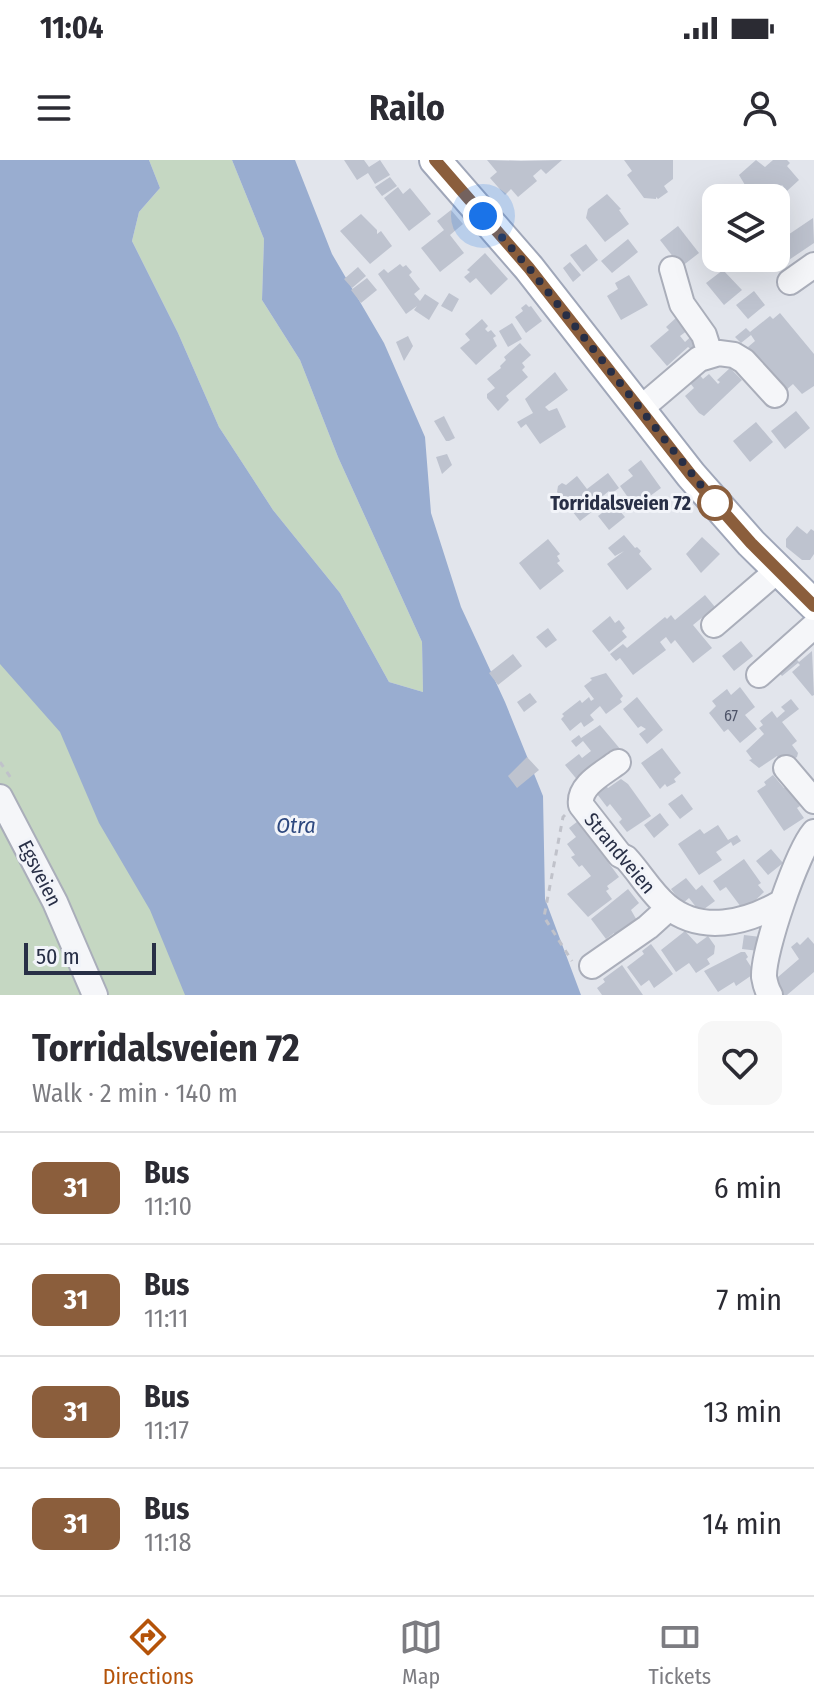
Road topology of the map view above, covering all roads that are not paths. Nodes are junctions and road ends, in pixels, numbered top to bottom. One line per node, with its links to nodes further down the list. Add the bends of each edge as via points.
1 (435, 160): 7 (main road, via 529,268)
2 (814, 265): 4 (street)
3 (672, 269): 5 (street, via 682,304 704,335)
4 (790, 282)
5 (710, 354): 6 (street, via 726,353 744,361); 7 (street)
6 (775, 395)
7 (639, 410): 8 (main road)
8 (778, 570): 9 (main road); 10 (street)
9 (814, 605)
10 (714, 625)
11 (810, 635): 12 (street)
12 (759, 675)
13 (618, 762): 19 (street, Strandveien, via 584,788 581,805)
14 (786, 768): 16 (street)
15 (0, 797): 21 (street, Egsveien, via 55,902)
16 (814, 801)
17 (814, 832): 18 (street)
18 (780, 903): 19 (street, Strandveien, via 753,917 714,924); 22 (street, via 765,967)
19 (669, 908): 20 (street, Strandveien)
20 (592, 966)
21 (95, 995)
22 (770, 995)

